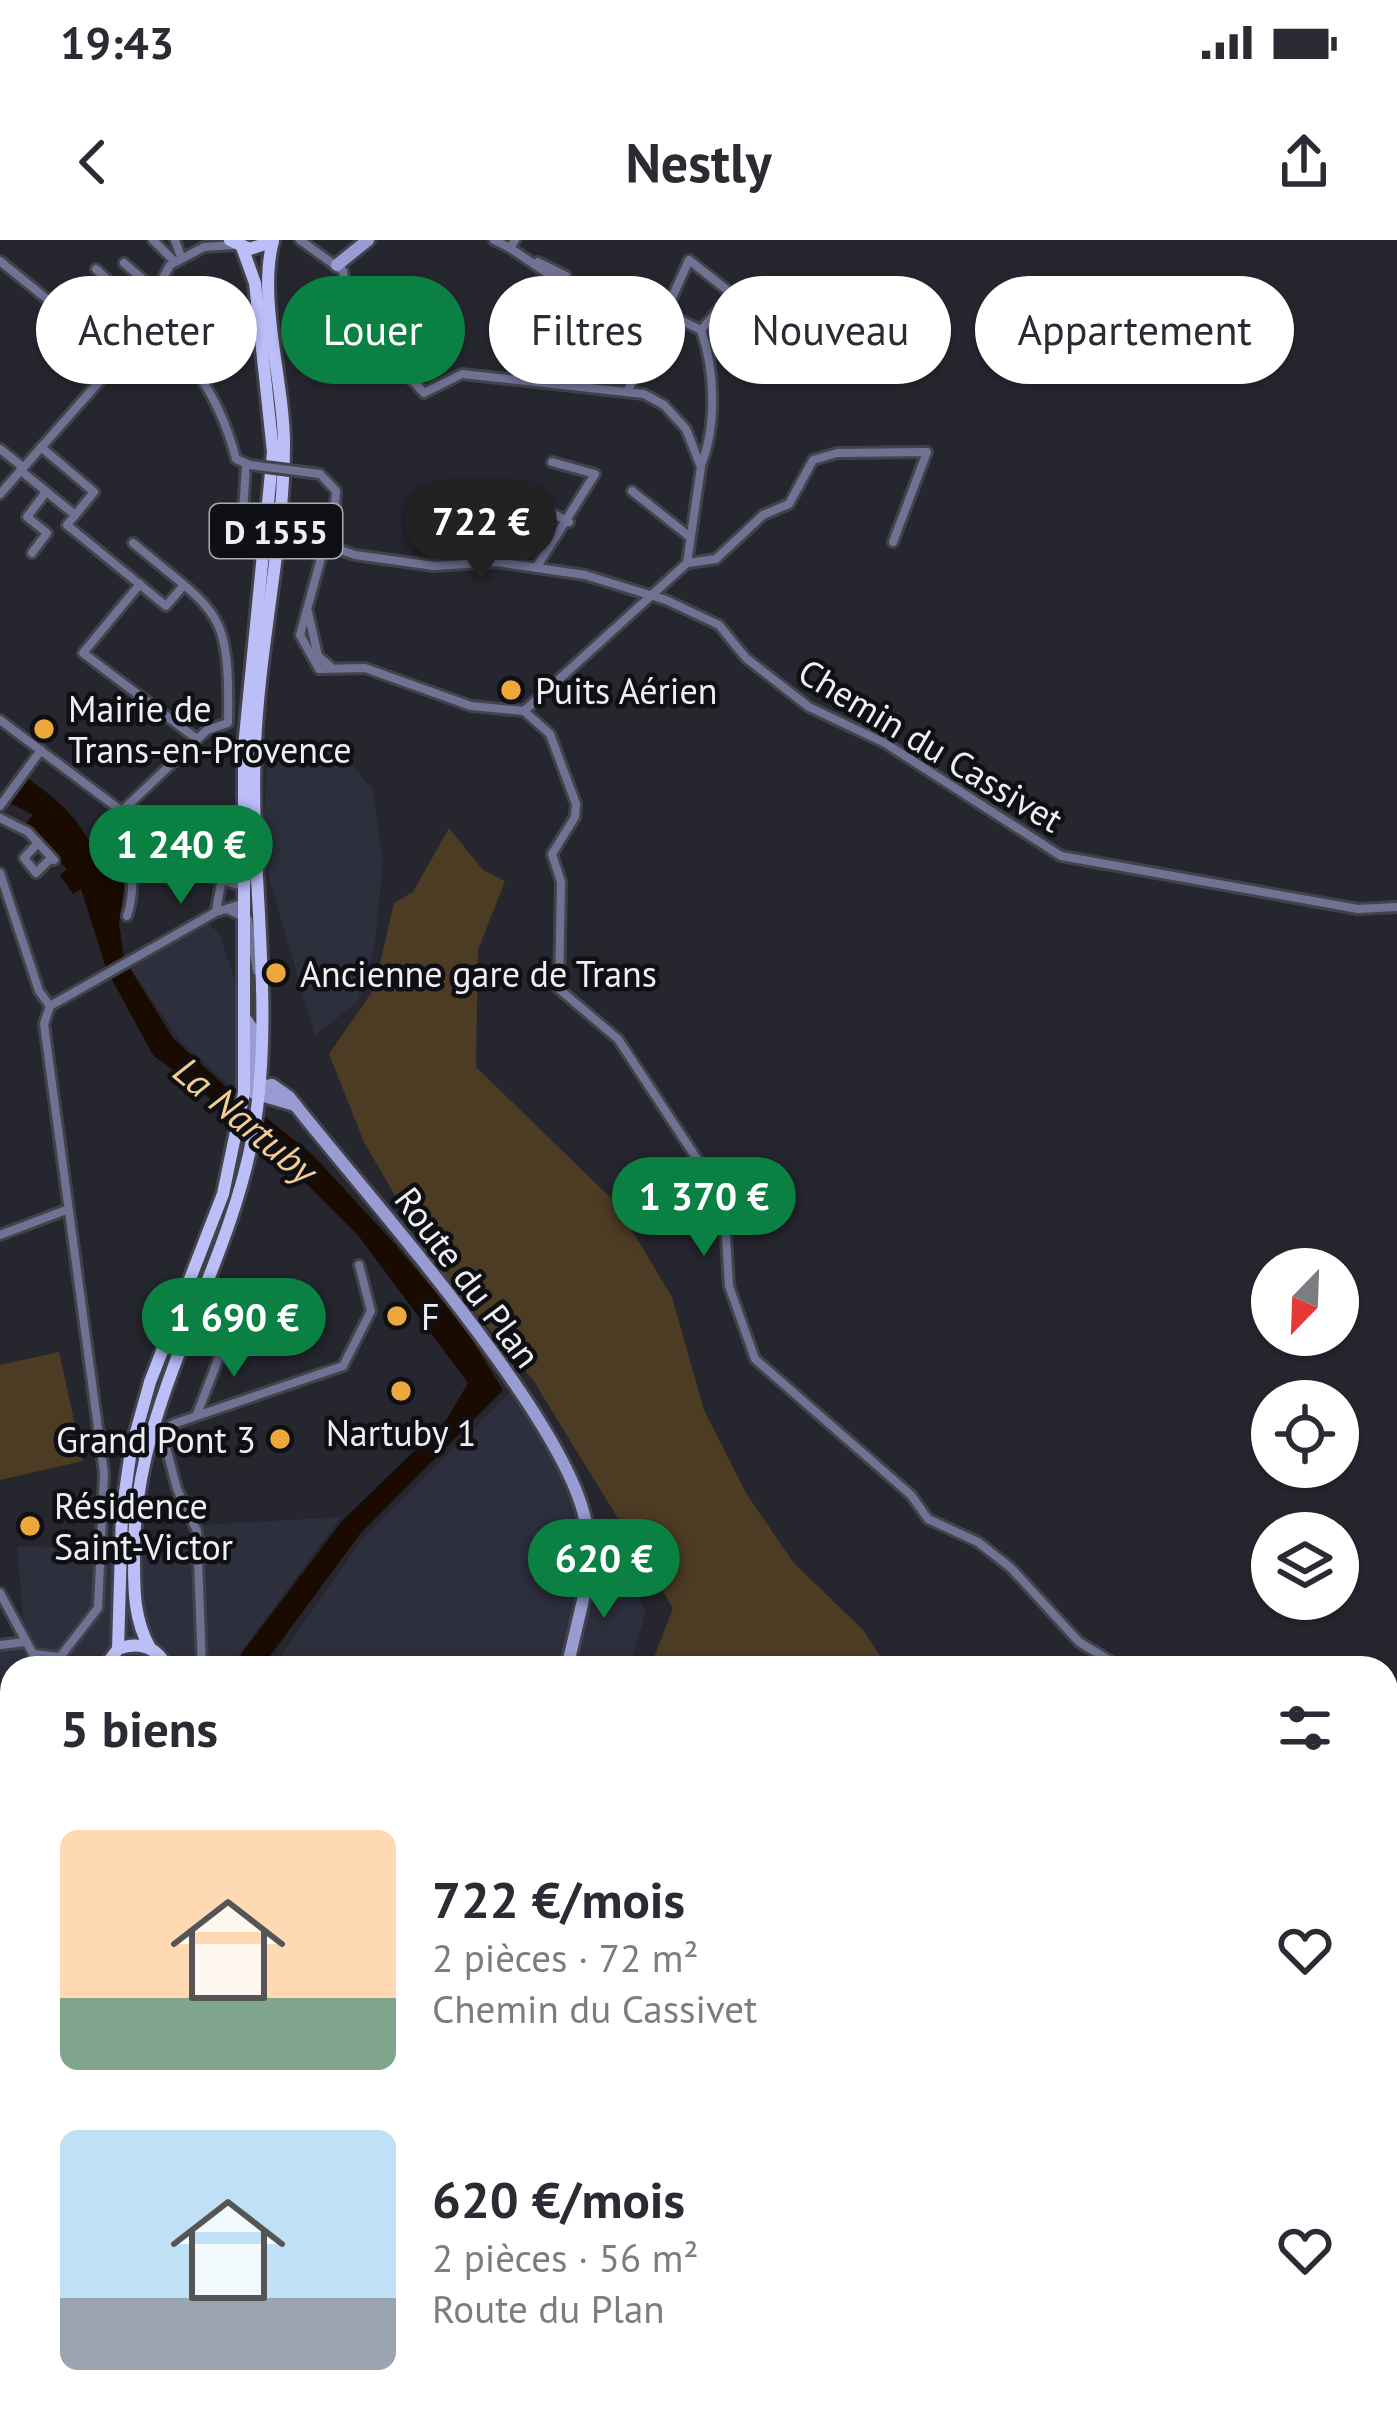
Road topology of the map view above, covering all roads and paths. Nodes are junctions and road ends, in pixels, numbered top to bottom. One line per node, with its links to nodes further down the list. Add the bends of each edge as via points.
1 (153, 240): 10 (street)
2 (175, 240): 10 (street)
3 (301, 240): 13 (street)
4 (368, 240): 13 (street)
5 (494, 240): 9 (street)
6 (274, 241): 8 (main road); 61 (main road, D 1555, via 268,282 284,454 257,711)
7 (207, 244): 8 (street); 10 (street)
8 (236, 244): 63 (main road, D 1555, via 255,283 273,452 248,691)
9 (512, 244): 18 (street); 19 (street)
10 (178, 259): 17 (street)
11 (0, 261): 21 (street)
12 (124, 263): 16 (street)
13 (338, 265): 27 (street, via 351,313 424,393 462,374)
14 (96, 269): 15 (street)
15 (103, 276)
16 (139, 276)
17 (165, 276)
18 (553, 276)
19 (566, 276)
20 (682, 276): 23 (street, via 689,260 732,293)
21 (36, 290)
22 (685, 322): 23 (street)
23 (700, 330): 32 (street, via 710,375)
24 (97, 384): 28 (street)
25 (208, 384): 31 (street, via 236,459)
26 (631, 384): 27 (street)
27 (628, 390): 32 (street, via 677,418)
28 (41, 447): 33 (street); 39 (street, via 94,492)
29 (0, 449): 33 (street)
30 (552, 463): 40 (street, via 595,474)
31 (248, 465): 38 (street); 44 (street, bridge, via 320,474 336,491)
32 (701, 467): 41 (street)
33 (21, 468): 37 (street); 39 (street)
34 (632, 491): 41 (street)
35 (46, 492): 45 (street, via 27,517 47,533)
36 (513, 493): 40 (street)
37 (0, 494)
38 (243, 513)
39 (75, 515): 48 (street, via 67,525)
40 (569, 522): 47 (street)
41 (691, 538): 46 (street)
42 (893, 542): 46 (street, via 927,452 813,460 789,504 764,515 716,559)
43 (134, 543): 49 (street)
44 (326, 545): 47 (street, Chemin du Cassivet, via 434,566); 51 (street, via 306,600 318,656 333,668 365,668 471,706)
45 (32, 553)
46 (687, 563): 50 (street)
47 (536, 568): 50 (street, Chemin du Cassivet)
48 (140, 584): 49 (street, via 166,606); 53 (street, via 83,653)
49 (184, 585): 53 (street, via 215,613 230,648 228,723)
50 (648, 593): 51 (street); 64 (street, Chemin du Cassivet, via 718,625 809,707 885,743 1060,856 1358,909)
51 (524, 711): 88 (street, via 550,734 576,804 552,854 561,882 560,989 618,1039 699,1162 724,1221 729,1286 755,1359 911,1495 928,1519 1011,1568 1078,1642)
52 (0, 720): 54 (street)
53 (197, 739): 56 (street)
54 (40, 750): 55 (street); 56 (street)
55 (2, 804)
56 (123, 810): 58 (street)
57 (0, 818): 59 (street)
58 (134, 819): 62 (street); 67 (street)
59 (38, 843): 59 (street, via 53,859 36,873 24,858)
60 (0, 873): 69 (street)
61 (256, 877): 63 (street); 68 (main road, D 1555)
62 (221, 883): 63 (street); 66 (street)
63 (242, 886): 65 (main road, D 1555)
64 (1397, 907)
65 (238, 910): 66 (street); 68 (street, via 249,923); 70 (main road, D 1555)
66 (216, 912): 69 (street)
67 (127, 916)
68 (259, 978): 70 (main road, D 1555)
69 (50, 1006): 71 (street, via 46,1054)
70 (252, 1091): 80 (main road, D 1555, via 253,1136 236,1198 144,1453 134,1584); 81 (main road, D 1555, via 131,1450); 87 (street, Route du Plan, via 296,1106 460,1309 554,1451 576,1496 587,1567)
71 (66, 1210): 72 (street); 83 (street, via 104,1473 98,1608)
72 (0, 1235)
73 (359, 1265): 75 (street, via 371,1311 343,1366)
74 (230, 1329): 75 (street)
75 (197, 1416): 86 (street, via 163,1432 161,1445 197,1531)
76 (0, 1593): 77 (street)
77 (4, 1604): 78 (street)
78 (25, 1642): 79 (street); 82 (street, via 33,1654)
79 (0, 1645)
80 (150, 1648): 81 (main road); 85 (main road)
81 (118, 1649): 84 (main road)
82 (50, 1656)
83 (60, 1656)
84 (113, 1656)
85 (159, 1656)
86 (202, 1656)
87 (569, 1656)
88 (1102, 1656)

